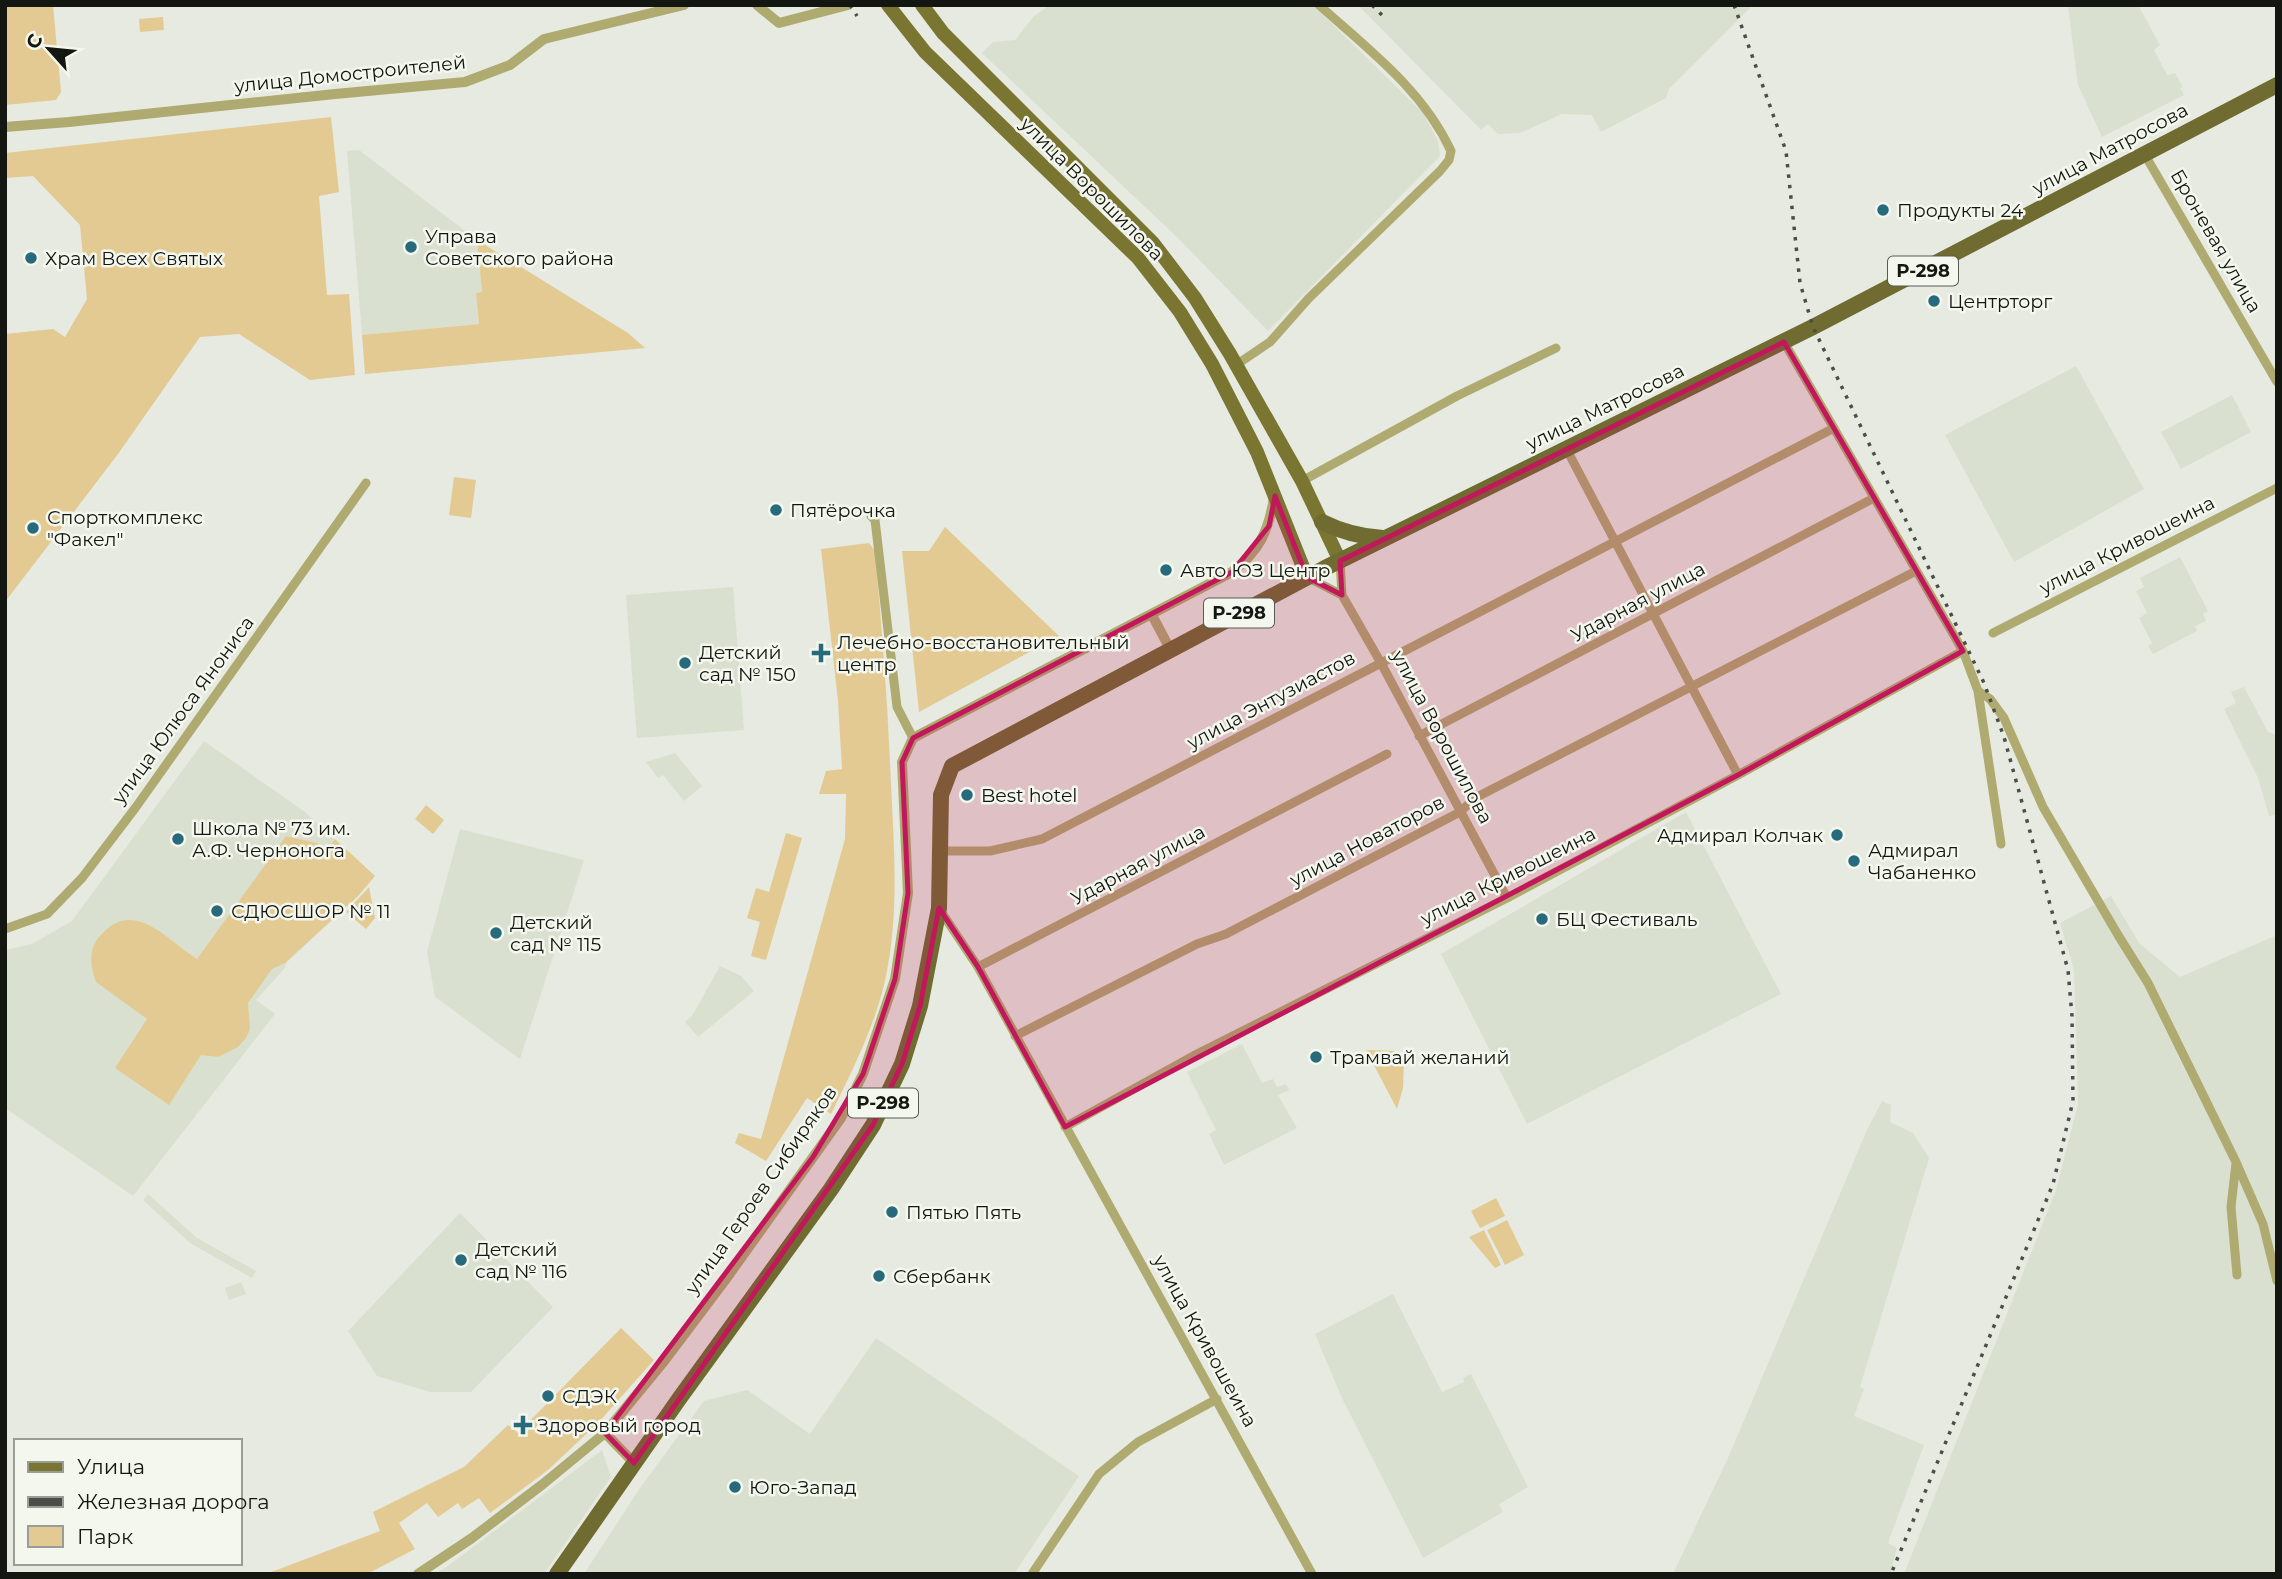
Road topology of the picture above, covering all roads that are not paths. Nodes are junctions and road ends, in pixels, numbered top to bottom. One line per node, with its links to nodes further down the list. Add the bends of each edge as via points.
1 (684, 5): 8 (street, улица Домостроителей, via 544,39 510,65 465,82)
2 (757, 5): 3 (street, via 779,23)
3 (848, 5)
4 (922, 5): 12 (main road, улица Ворошилова, via 943,33 1153,243 1195,298)
5 (1319, 5): 12 (street, via 1416,94 1451,151 1449,160 1269,342)
6 (886, 6): 19 (main road, улица Ворошилова, via 925,52 1138,258 1180,312 1212,364)
7 (2277, 85): 9 (highway, улица Матросова / Р-298)
8 (5, 127)
9 (2145, 155): 10 (highway, улица Матросова / Р-298); 13 (street, Броневая улица)
10 (1784, 342): 14 (street); 15 (highway, улица Матросова / Р-298)
11 (1556, 348): 16 (street)
12 (1236, 365): 16 (main road, улица Ворошилова)
13 (2277, 382)
14 (1834, 428): 20 (street); 24 (street, улица Энтузиастов)
15 (1567, 450): 23 (highway, улица Матросова / Р-298); 24 (street)
16 (1302, 481): 22 (main road, улица Ворошилова)
17 (366, 483): 46 (street, улица Юлюса Янониса, via 82,878 47,914)
18 (2277, 488): 31 (street, улица Кривошеина)
19 (1275, 496): 27 (main road, улица Ворошилова); 29 (street, via 1269,526 1248,560)
20 (1874, 498): 26 (street); 30 (street, Ударная улица)
21 (871, 516): 38 (street, via 897,707)
22 (1322, 522): 23 (highway, via 1341,532); 25 (main road, улица Ворошилова)
23 (1385, 538): 25 (highway, улица Матросова / Р-298)
24 (1615, 542): 30 (street); 34 (street, улица Энтузиастов)
25 (1340, 561): 27 (highway, улица Матросова / Р-298); 28 (street, улица Ворошилова)
26 (1916, 572): 33 (street); 35 (street, улица Новаторов)
27 (1307, 577): 28 (street); 32 (highway, улица Матросова / Р-298)
28 (1342, 595): 34 (street, улица Ворошилова)
29 (1152, 615): 32 (street); 38 (street)
30 (1653, 615): 35 (street); 37 (street, Ударная улица)
31 (1993, 633)
32 (1170, 649): 43 (highway, улица Матросова / Р-298, via 953,766 941,795)
33 (1963, 651): 36 (street); 40 (street, улица Кривошеина)
34 (1381, 663): 37 (street, улица Ворошилова); 43 (street, улица Энтузиастов, via 1042,839 990,851)
35 (1691, 687): 40 (street); 41 (street, улица Новаторов, via 1475,798)
36 (1978, 691): 42 (street); 50 (street, via 2004,718 2043,807 2148,983)
37 (1419, 736): 41 (street, улица Ворошилова)
38 (913, 738): 54 (street, улица Героев Сибиряков, via 902,762 908,892 895,979 863,1074 841,1118 750,1246)
39 (1387, 754): 47 (street, Ударная улица)
40 (1738, 775): 44 (street, улица Кривошеина)
41 (1460, 812): 44 (street, улица Ворошилова); 48 (street, улица Новаторов, via 1226,934 1197,944)
42 (2001, 844)
43 (939, 851): 45 (highway, Р-298)
44 (1507, 898): 49 (street, улица Кривошеина, via 1240,1031)
45 (939, 908): 47 (street, улица Кривошеина); 55 (highway, Р-298, via 920,1006 902,1064 873,1125)
46 (5, 929)
47 (978, 967): 48 (street, улица Кривошеина)
48 (1015, 1036): 49 (street, улица Кривошеина)
49 (1065, 1127): 53 (street, улица Кривошеина)
50 (2236, 1162): 51 (street, via 2231,1207); 52 (street, via 2263,1224)
51 (2237, 1275)
52 (2277, 1281)
53 (1217, 1399): 58 (street, via 1138,1442 1099,1474); 59 (street, улица Кривошеина)
54 (605, 1433): 55 (street); 56 (street, улица Героев Сибиряков)
55 (634, 1462): 57 (highway, Р-298)
56 (418, 1574)
57 (557, 1574)
58 (1032, 1574)
59 (1312, 1574)

